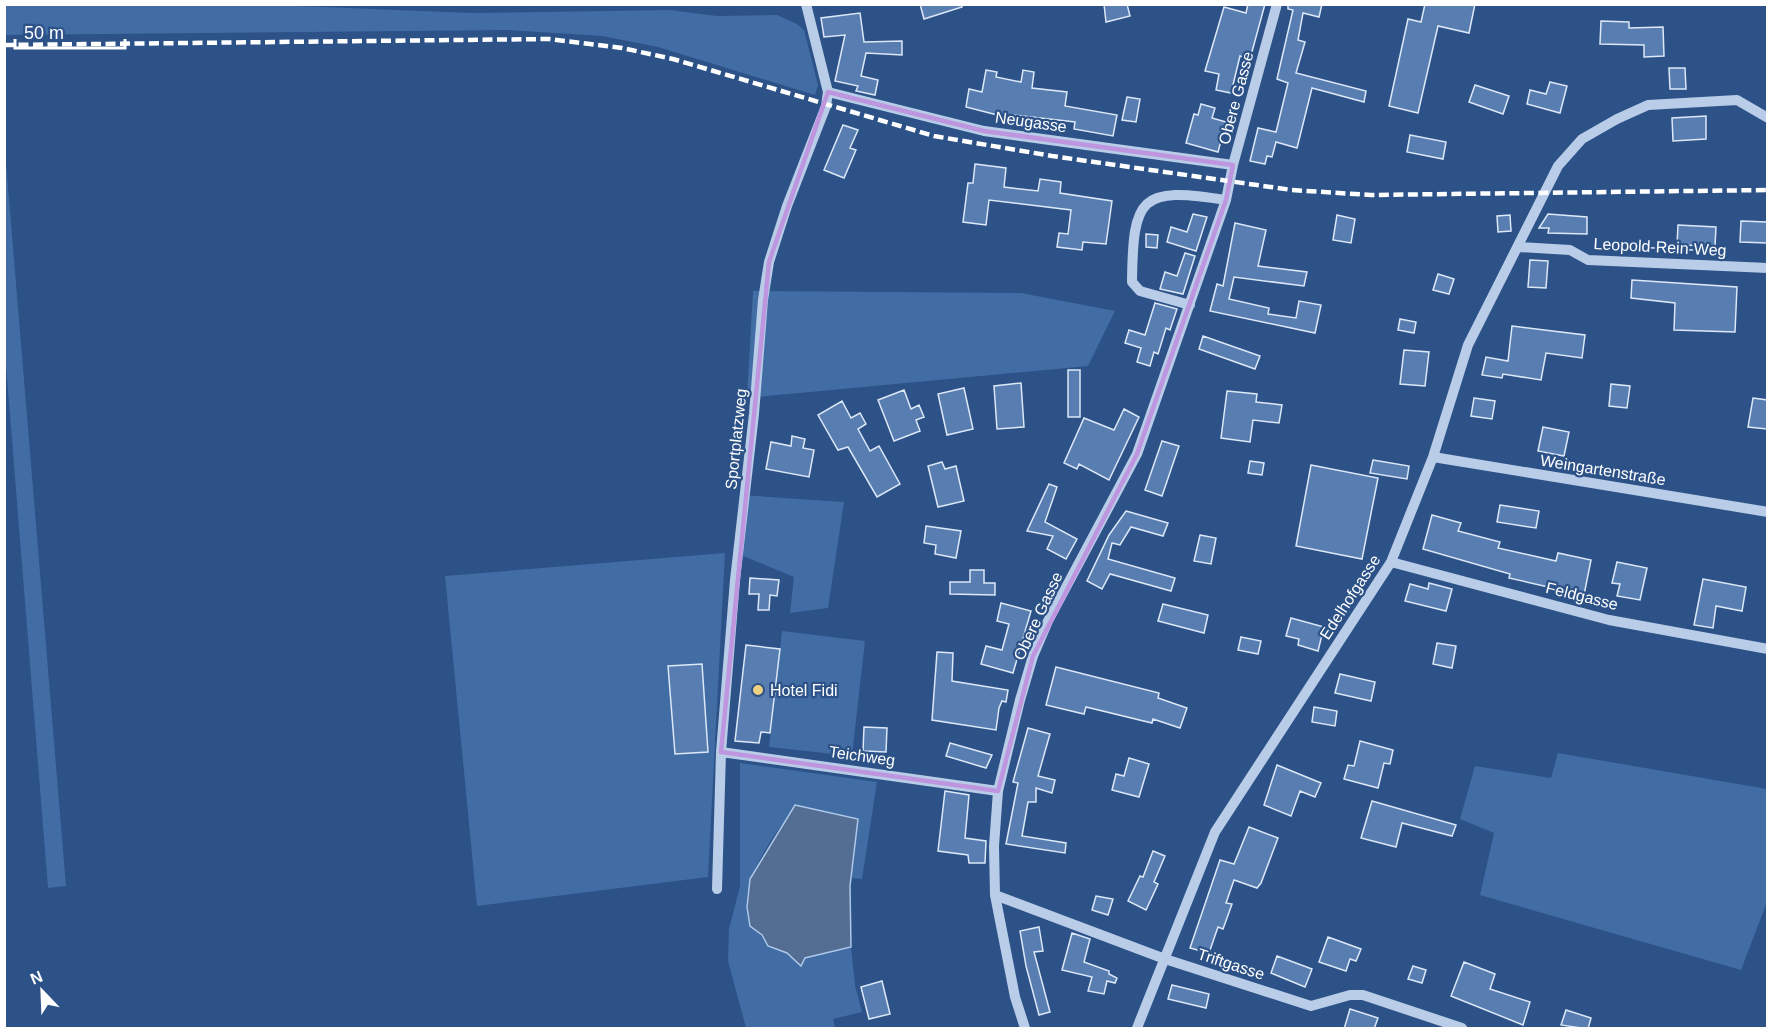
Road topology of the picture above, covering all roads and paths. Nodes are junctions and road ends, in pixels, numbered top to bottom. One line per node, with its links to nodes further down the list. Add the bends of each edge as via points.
1 (806, 4): 3 (street, Sportplatzweg)
2 (1277, 4): 5 (street, Obere Gasse)
3 (828, 92): 5 (street, Neugasse, via 984,131); 14 (street, Sportplatzweg, via 769,262)
4 (1767, 118): 7 (street, Edelhofgasse, via 1737,100 1648,105 1617,119 1582,139 1558,166)
5 (1233, 165): 6 (street, Obere Gasse)
6 (1226, 201): 9 (street, Obere Gasse); 9 (street, via 1183,193 1162,196 1146,202 1135,222 1132,282 1140,291)
7 (1518, 248): 8 (street, Leopold-Rein-Weg, via 1570,250 1588,260); 10 (street, Edelhofgasse, via 1468,345)
8 (1767, 268)
9 (1190, 305): 15 (street, Obere Gasse, via 1137,454 1032,656)
10 (1433, 457): 11 (street, Weingartenstraße); 12 (street, Edelhofgasse)
11 (1767, 512)
12 (1391, 562): 13 (street, Feldgasse, via 1609,620); 18 (street, Edelhofgasse, via 1215,832)
13 (1767, 649)
14 (721, 752): 15 (street, Teichweg); 16 (street, Sportplatzweg)
15 (998, 791): 17 (street, Obere Gasse)
16 (717, 889)
17 (995, 895): 18 (street, Triftgasse); 19 (street, Obere Gasse)
18 (1165, 959): 20 (street, Edelhofgasse); 21 (street, Triftgasse, via 1311,1006 1364,995)
19 (1025, 1029)
20 (1137, 1029)
21 (1462, 1029)

